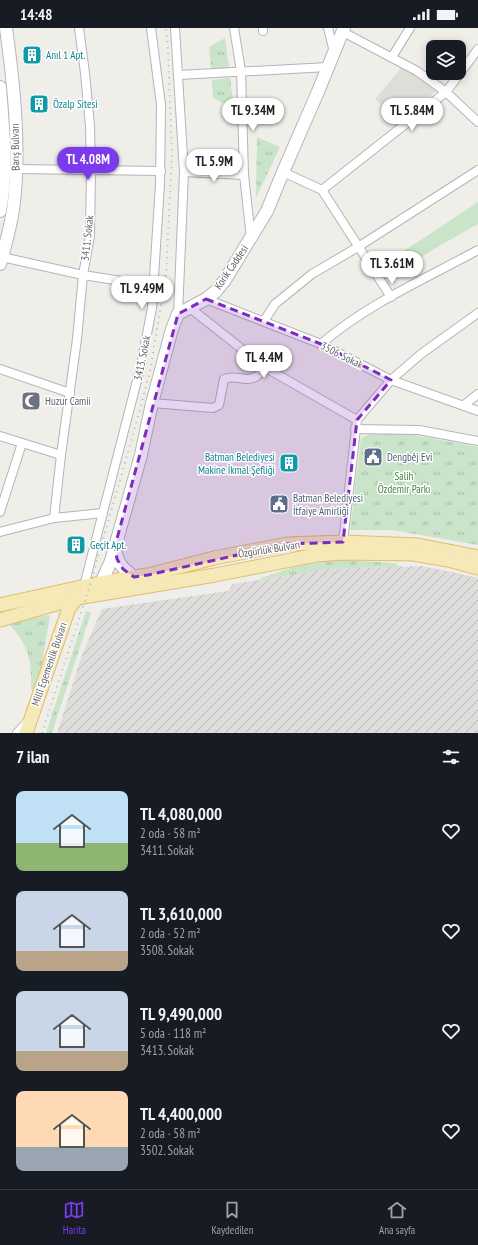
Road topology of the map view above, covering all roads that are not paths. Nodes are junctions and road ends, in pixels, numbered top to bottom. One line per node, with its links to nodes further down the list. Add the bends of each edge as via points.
1 (6, 28): 18 (main road, Barış Bulvarı, via 12,70 16,150)
2 (79, 28): 19 (street, 3411. Sokak, via 90,126)
3 (151, 28): 20 (street, 3413. Sokak, via 161,105)
4 (175, 28): 14 (street)
5 (234, 28): 13 (street)
6 (328, 28): 10 (street)
7 (410, 28): 11 (street)
8 (344, 30): 10 (main road, Korik Caddesi); 11 (street)
9 (478, 49): 16 (street)
10 (334, 53): 12 (main road, Korik Caddesi)
11 (392, 57): 16 (street)
12 (328, 67): 13 (street); 22 (main road, Korik Caddesi)
13 (241, 71): 14 (street); 24 (street)
14 (179, 75): 21 (street)
15 (0, 87): 18 (main road, Barış Bulvarı)
16 (446, 92): 17 (street); 25 (street)
17 (478, 122)
18 (7, 168): 19 (street); 26 (main road, Barış Bulvarı); 30 (main road, Barış Bulvarı, via 13,211)
19 (91, 171): 20 (street); 31 (street, 3411. Sokak, via 90,236)
20 (160, 171): 32 (street, 3413. Sokak)
21 (184, 172): 24 (street); 37 (street)
22 (282, 172): 25 (street); 27 (main road, Korik Caddesi, via 267,211)
23 (477, 173): 28 (street)
24 (244, 174): 27 (street)
25 (322, 190): 28 (street)
26 (0, 211)
27 (251, 239): 34 (main road, Korik Caddesi, via 225,280)
28 (358, 247): 33 (street); 38 (street, via 294,287 275,304)
29 (478, 250): 33 (street)
30 (1, 260): 31 (street)
31 (83, 275): 32 (street); 43 (street, 3411. Sokak)
32 (154, 286): 54 (street, 3413. Sokak, via 141,364)
33 (391, 297): 39 (street, via 357,316)
34 (206, 299): 35 (main road, Korik Caddesi); 38 (street, 3506. Sokak)
35 (190, 308): 37 (main road, Korik Caddesi); 40 (street)
36 (478, 313): 42 (street, via 421,354)
37 (178, 314): 45 (main road)
38 (264, 321): 39 (street, 3506. Sokak)
39 (322, 344): 42 (street, 3506. Sokak)
40 (266, 368): 45 (street, via 255,378 230,377 224,380 219,405 213,408); 48 (street)
41 (0, 369): 43 (street)
42 (391, 380): 46 (street, 3506. Sokak); 48 (street)
43 (70, 393): 52 (street, 3411. Sokak)
44 (478, 394): 46 (street)
45 (152, 403): 58 (main road, via 141,455)
46 (464, 405): 47 (street, 3506. Sokak)
47 (478, 411)
48 (356, 425): 50 (street, via 420,430); 57 (street)
49 (0, 436): 51 (street)
50 (478, 441)
51 (22, 443): 52 (street); 53 (street)
52 (61, 455): 55 (street, 3411. Sokak)
53 (0, 512)
54 (103, 513): 55 (street); 65 (street, 3413. Sokak)
55 (54, 518): 56 (street)
56 (0, 532)
57 (343, 542): 59 (main road, Özgürlük Bulvarı, via 287,544); 60 (main road, Özgürlük Bulvarı, via 418,544)
58 (115, 546): 63 (main road, via 119,563); 64 (main road)
59 (247, 552): 62 (main road); 63 (main road, Özgürlük Bulvarı, via 180,566 148,576)
60 (478, 557)
61 (478, 568): 62 (main road, Özgürlük Bulvarı, via 413,554 344,554 316,556)
62 (249, 569): 67 (main road, Özgürlük Bulvarı)
63 (134, 577): 64 (main road, Özgürlük Bulvarı)
64 (101, 583): 65 (main road, Özgürlük Bulvarı)
65 (84, 586): 66 (main road, Özgürlük Bulvarı)
66 (39, 597): 68 (main road); 69 (main road, Özgürlük Bulvarı)
67 (77, 598): 68 (main road, Özgürlük Bulvarı); 71 (main road, Millî Egemenlik Bulvarı, via 69,608)
68 (52, 604): 70 (main road, Özgürlük Bulvarı); 71 (main road, via 58,613)
69 (0, 605)
70 (0, 620)
71 (61, 632): 72 (main road, Millî Egemenlik Bulvarı)
72 (30, 719): 73 (street); 74 (main road, Millî Egemenlik Bulvarı)
73 (17, 733)
74 (26, 733)

